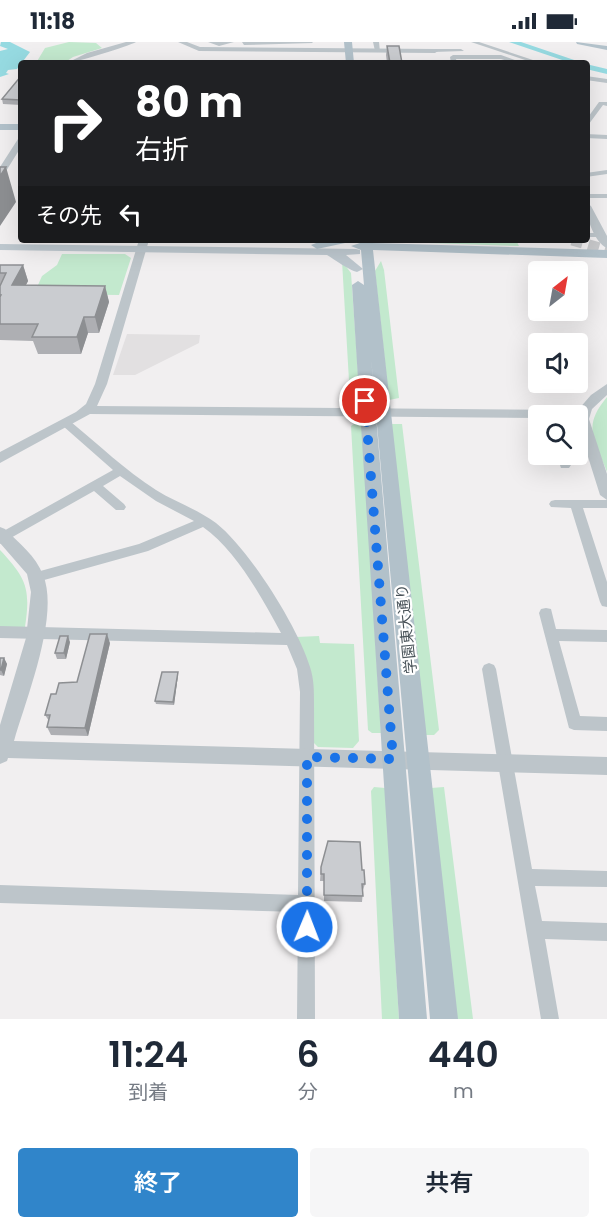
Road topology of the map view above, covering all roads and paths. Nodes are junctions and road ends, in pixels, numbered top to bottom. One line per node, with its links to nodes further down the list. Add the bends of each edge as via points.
1 (133, 42): 19 (street)
2 (181, 42): 11 (street, via 199,51)
3 (212, 42): 4 (street)
4 (231, 42)
5 (269, 42): 10 (street); 11 (street)
6 (376, 42): 15 (street)
7 (432, 42): 16 (street)
8 (474, 42): 18 (street)
9 (580, 42): 14 (main road)
10 (244, 43)
11 (310, 45): 12 (street)
12 (339, 46): 13 (street)
13 (349, 46): 15 (street)
14 (607, 48)
15 (378, 51): 16 (street)
16 (436, 54): 17 (street)
17 (481, 54): 18 (street); 20 (street, via 453,57)
18 (504, 58)
19 (76, 60)
20 (454, 60)
21 (590, 79): 22 (street)
22 (607, 81)
23 (606, 96): 24 (street)
24 (604, 104): 25 (street)
25 (590, 115)
26 (590, 116): 27 (street)
27 (599, 117)
28 (0, 127): 29 (main road)
29 (18, 127)
30 (0, 132): 31 (main road)
31 (18, 132)
32 (590, 136): 33 (street)
33 (607, 136)
34 (18, 146): 36 (street)
35 (607, 172): 37 (street)
36 (0, 174)
37 (590, 174)
38 (590, 196): 39 (street)
39 (607, 196)
40 (590, 213): 42 (street)
41 (590, 236): 42 (street)
42 (605, 240)
43 (0, 241): 44 (main road)
44 (18, 241)
45 (95, 243): 47 (main road)
46 (332, 243): 50 (main road)
47 (143, 244): 49 (main road); 50 (main road); 57 (street, via 101,384)
48 (363, 245): 50 (main road); 51 (main road); 54 (main road, 学園東大通り)
49 (0, 247)
50 (315, 249): 54 (main road)
51 (401, 250): 52 (main road); 53 (main road); 54 (main road)
52 (607, 254)
53 (607, 261)
54 (363, 269): 58 (main road, 学園東大通り)
55 (607, 388): 56 (street)
56 (588, 408)
57 (87, 410): 58 (street); 60 (street)
58 (375, 412): 59 (street); 84 (main road, 学園東大通り); 85 (main road, 学園東大通り)
59 (528, 413)
60 (67, 424): 62 (street); 63 (street)
61 (588, 451): 65 (street)
62 (0, 458)
63 (122, 470): 64 (street); 70 (street, via 151,493)
64 (95, 485): 69 (street); 71 (street)
65 (607, 495)
66 (555, 504): 67 (street)
67 (576, 504): 68 (street); 73 (street)
68 (607, 504)
69 (120, 507)
70 (204, 522): 72 (street, via 150,545); 79 (street, via 236,554)
71 (1, 536): 72 (street)
72 (37, 577): 76 (street, via 41,599)
73 (607, 602)
74 (546, 613): 77 (street)
75 (0, 632): 76 (street)
76 (36, 632): 79 (street); 82 (street)
77 (552, 635): 78 (street); 81 (street, via 574,723)
78 (607, 636)
79 (291, 639): 83 (street, via 306,677)
80 (489, 669): 86 (street)
81 (607, 724)
82 (1, 751): 83 (street)
83 (307, 757): 84 (street); 91 (street)
84 (393, 759): 85 (street); 95 (main road, 学園東大通り)
85 (419, 760): 86 (street); 96 (main road, 学園東大通り)
86 (504, 762): 87 (street); 88 (street)
87 (607, 766)
88 (524, 877): 89 (street); 92 (street)
89 (607, 879)
90 (0, 894): 91 (street)
91 (307, 904): 94 (street)
92 (534, 930): 93 (street); 97 (street)
93 (607, 932)
94 (306, 1019)
95 (413, 1019)
96 (444, 1019)
97 (550, 1019)

